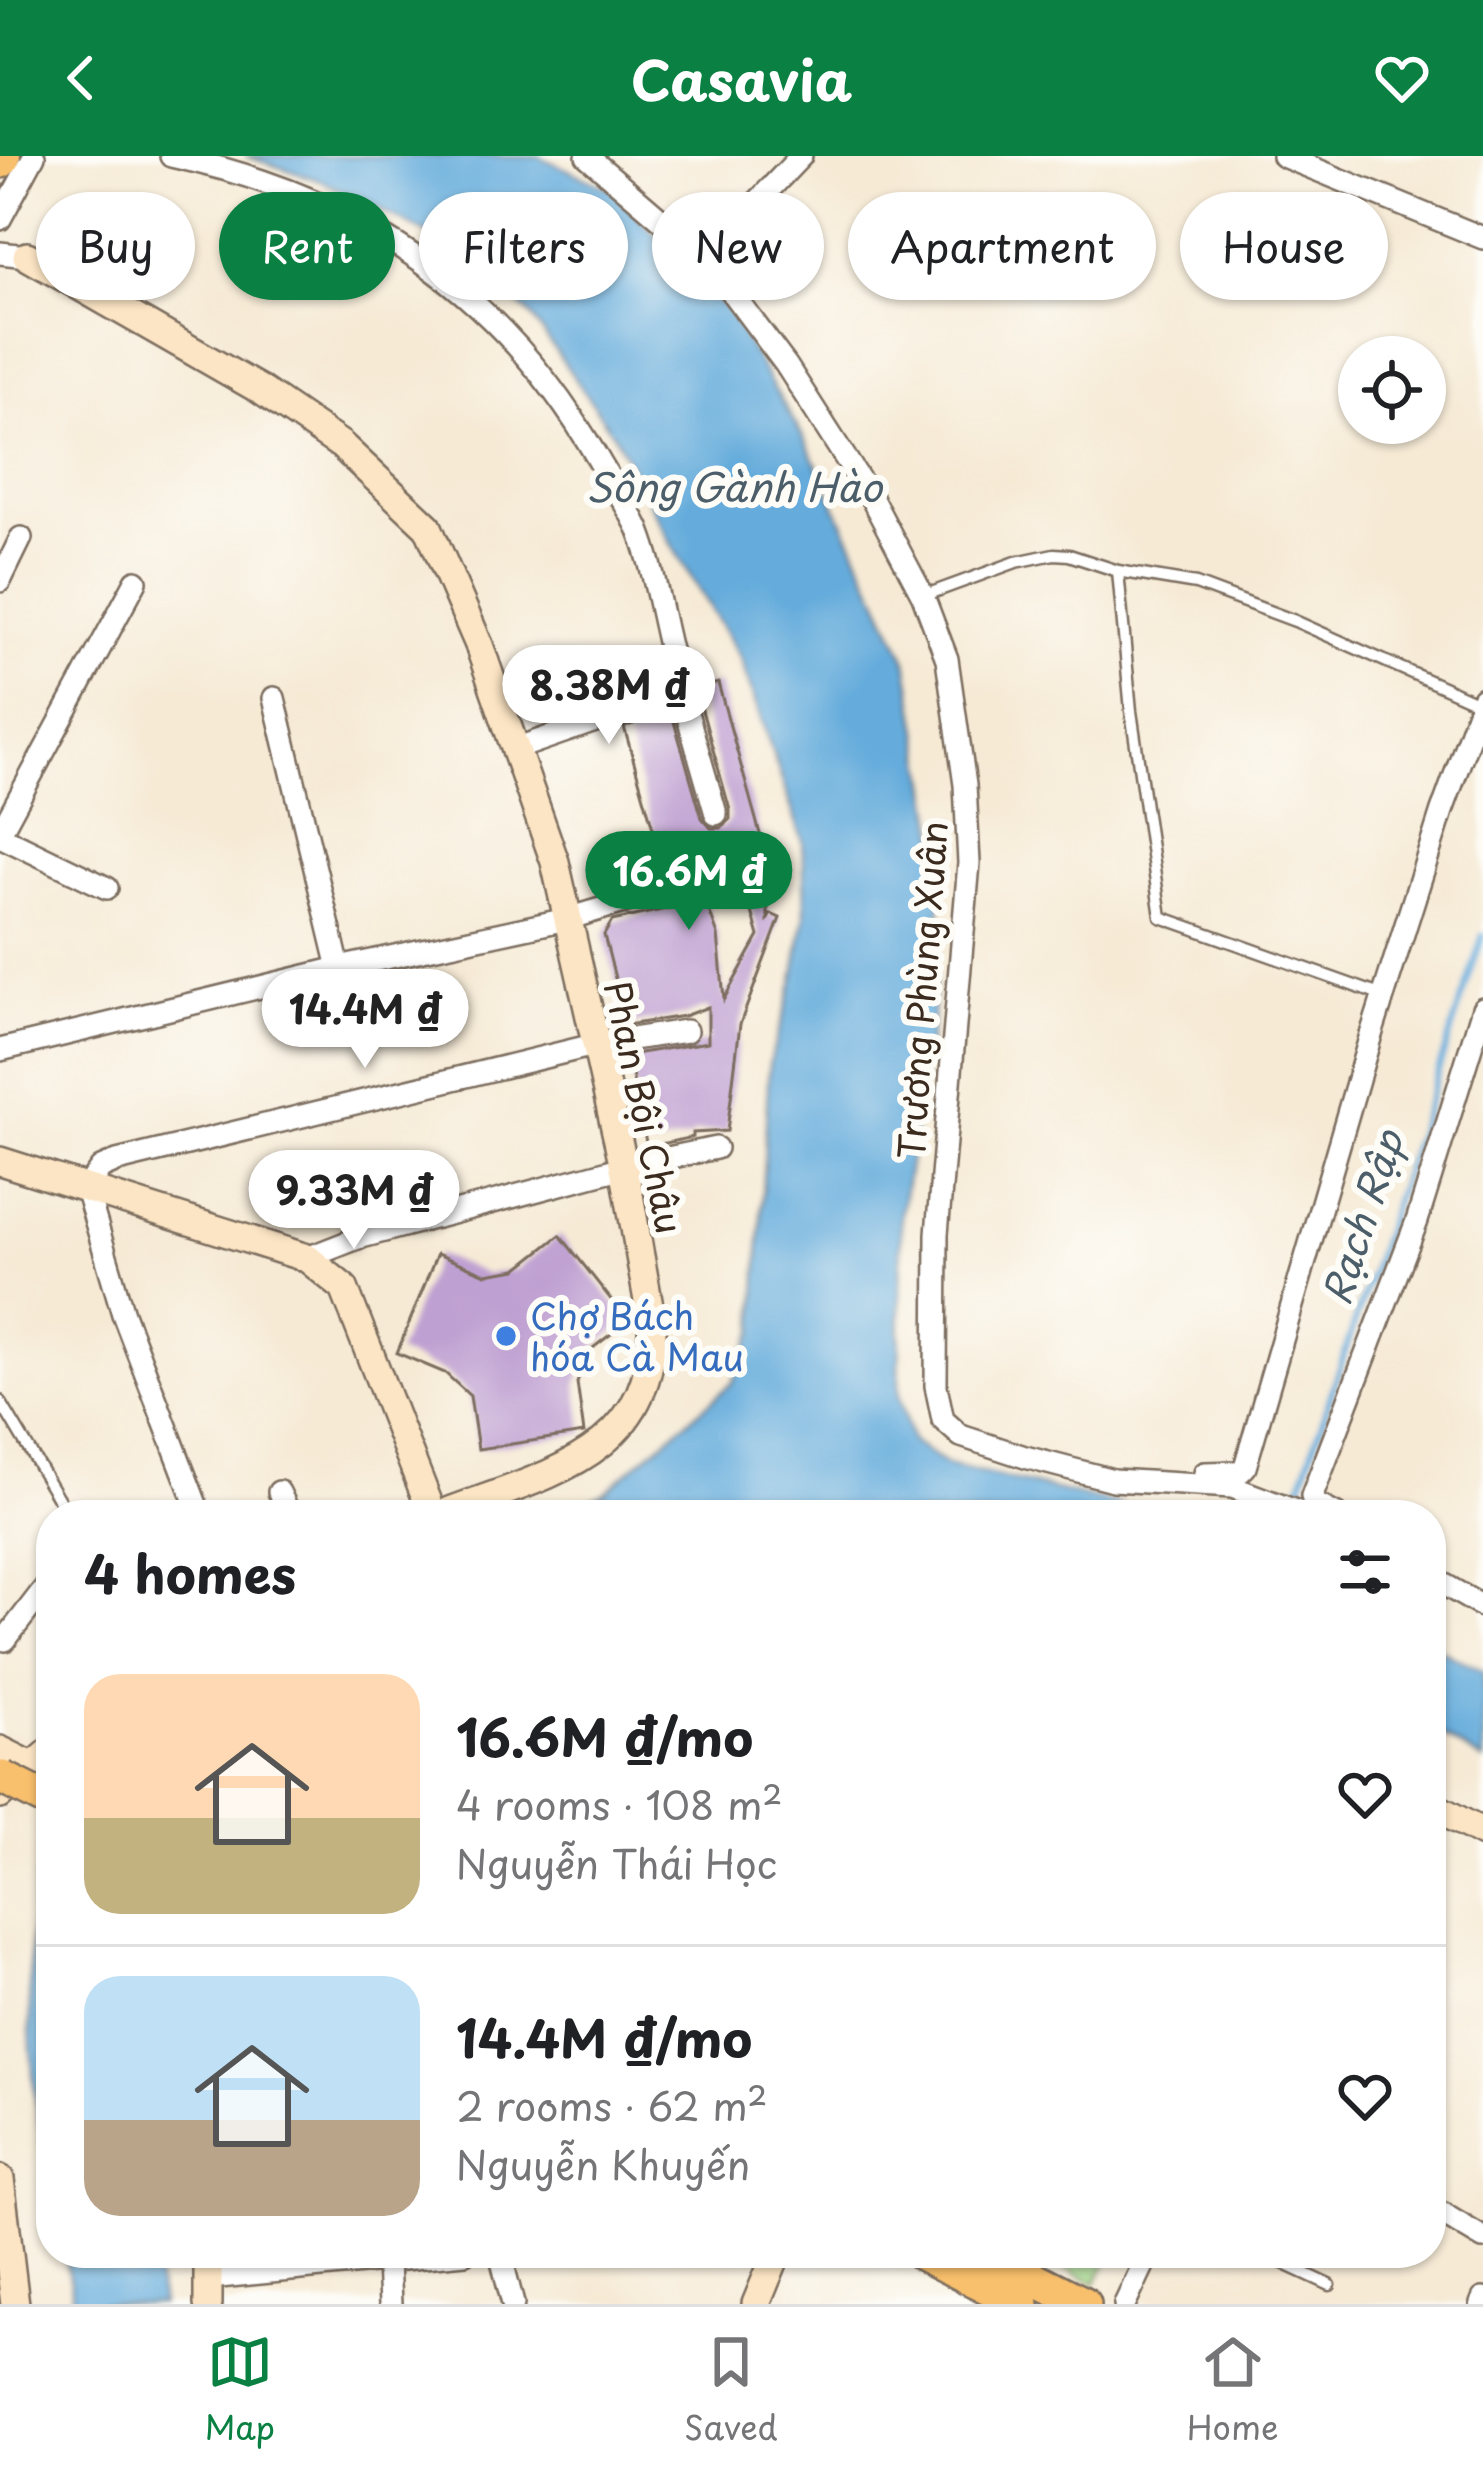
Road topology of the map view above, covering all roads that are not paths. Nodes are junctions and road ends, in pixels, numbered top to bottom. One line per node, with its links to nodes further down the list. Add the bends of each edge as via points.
1 (34, 156): 8 (street)
2 (171, 156): 17 (street, via 335,208 433,266 501,325 587,439 638,530)
3 (587, 156): 7 (street, Trương Phùng Xuân)
4 (801, 156): 6 (street)
5 (1283, 156): 9 (street)
6 (767, 192)
7 (652, 212)
8 (0, 219)
9 (1483, 238)
10 (13, 254): 20 (street, Phan Bội Châu, via 275,400 341,445 428,527)
11 (738, 300): 16 (street, Trương Phùng Xuân, via 855,470)
12 (21, 538): 15 (street)
13 (1118, 571): 16 (lane, via 1054,554); 19 (lane, via 1216,591); 27 (lane, via 1161,917)
14 (136, 580): 22 (street)
15 (0, 581)
16 (922, 596): 38 (street, Trương Phùng Xuân, via 956,700 969,863 937,1234 938,1403 962,1436 1113,1480)
17 (682, 692): 20 (street); 21 (street)
18 (274, 698): 26 (street)
19 (1482, 701): 27 (street)
20 (518, 748): 25 (street, Phan Bội Châu)
21 (716, 814)
22 (0, 834): 24 (street)
23 (728, 871): 25 (street)
24 (106, 888)
25 (567, 919): 26 (street); 30 (street, Phan Bội Châu)
26 (339, 968): 31 (street)
27 (1384, 997): 38 (street, via 1245,1468)
28 (1483, 1008): 46 (street, via 1401,1266)
29 (686, 1031): 30 (street)
30 (598, 1044): 34 (street, Phan Bội Châu); 35 (street, via 116,1161)
31 (0, 1050)
32 (716, 1148): 34 (street)
33 (0, 1160): 35 (street)
34 (624, 1167): 36 (street); 44 (street, Phan Bội Châu, via 652,1323 643,1390 614,1436 582,1460)
35 (86, 1188): 36 (street); 41 (street, via 123,1314)
36 (308, 1258): 43 (street, via 344,1288)
37 (0, 1401): 40 (lane)
38 (1146, 1482): 45 (street, Trương Phùng Xuân)
39 (279, 1492): 42 (street)
40 (59, 1500)
41 (194, 1500)
42 (283, 1500)
43 (430, 1500)
44 (476, 1500)
45 (1268, 1500)
46 (1313, 1500)
47 (1446, 1586): 49 (street)
48 (36, 1600): 50 (street)
49 (1483, 1607)
50 (5, 1640)
51 (1446, 1812): 52 (street)
52 (1483, 1833)
53 (0, 2180): 66 (street)
54 (1446, 2216): 55 (street)
55 (1483, 2238)
56 (328, 2268): 64 (street)
57 (388, 2268): 67 (street)
58 (504, 2268): 68 (street)
59 (771, 2268): 69 (street)
60 (951, 2268): 70 (main road)
61 (1013, 2268): 71 (main road)
62 (1142, 2268): 72 (street)
63 (1293, 2268): 65 (lane)
64 (208, 2278)
65 (1330, 2285)
66 (15, 2304)
67 (390, 2304)
68 (513, 2304)
69 (756, 2304)
70 (1022, 2304)
71 (1084, 2304)
72 (1125, 2304)

